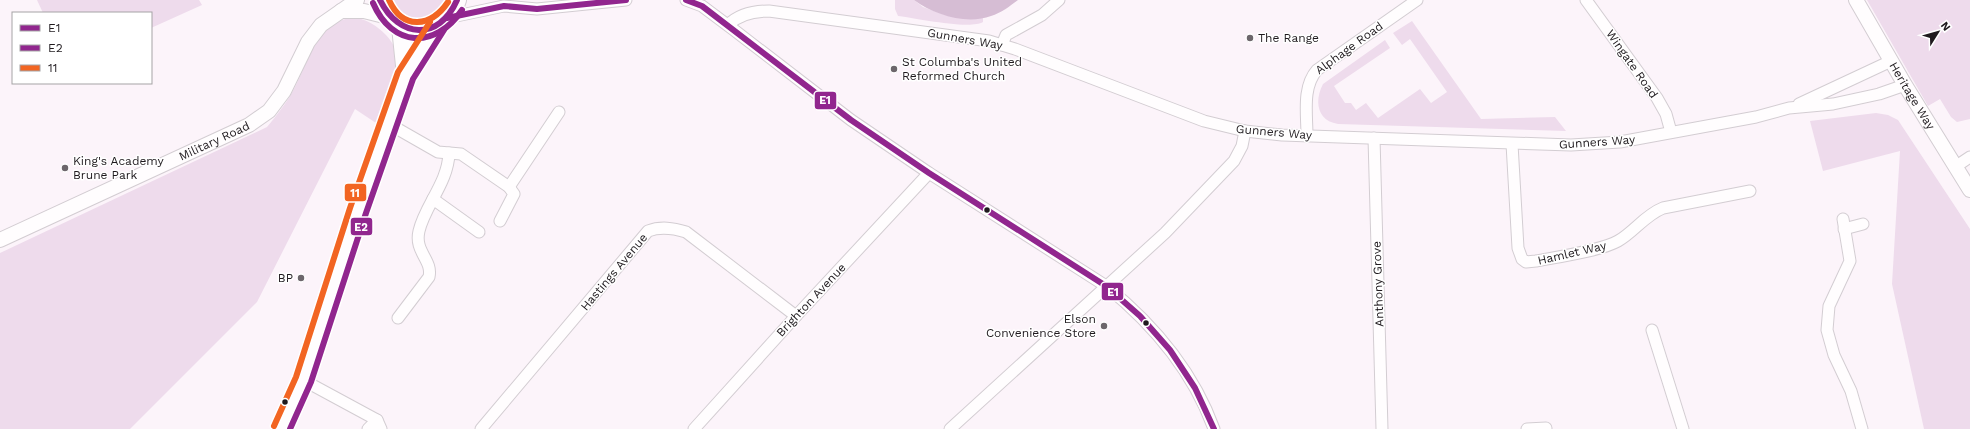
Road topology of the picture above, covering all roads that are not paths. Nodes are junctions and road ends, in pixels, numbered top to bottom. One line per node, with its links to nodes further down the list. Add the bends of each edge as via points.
1 (358, 0): 12 (street, Military Road)
2 (380, 0): 13 (main road)
3 (457, 0): 14 (main road, via 455,7)
4 (492, 0): 11 (street)
5 (626, 0): 11 (street, via 537,9)
6 (686, 0): 15 (street, via 702,6)
7 (1059, 0): 16 (street, via 1042,15 1006,35)
8 (1417, 0): 25 (street, Alphage Road, via 1310,77 1307,88)
9 (1586, 0): 24 (street, Wingate Road, via 1657,98 1666,114)
10 (1856, 0): 17 (street, Heritage Way)
11 (504, 6): 14 (street)
12 (341, 11): 13 (street, via 364,11); 39 (street, Military Road, via 321,25 308,42 284,91 264,115 248,125)
13 (395, 22): 14 (main road, via 413,30 426,30); 18 (main road)
14 (442, 22): 18 (main road)
15 (728, 25): 16 (street, Gunners Way, via 740,16 769,12); 31 (street, via 851,120)
16 (1002, 45): 23 (street, Gunners Way, via 1186,115)
17 (1891, 61): 19 (street, Heritage Way); 20 (street, Gunners Way)
18 (406, 75): 22 (main road)
19 (1905, 85): 20 (street, Gunners Way, via 1879,94 1833,104); 30 (street, Heritage Way)
20 (1789, 108): 24 (street, Gunners Way, via 1756,117)
21 (559, 112): 32 (street)
22 (389, 124): 28 (street, via 438,152); 44 (main road)
23 (1245, 131): 25 (street, Gunners Way); 40 (street, via 1242,146 1234,161 1174,223)
24 (1671, 132): 27 (street, Gunners Way, via 1620,142 1571,145)
25 (1307, 136): 26 (street, Gunners Way)
26 (1374, 138): 27 (street, Gunners Way); 53 (street, Anthony Grove)
27 (1512, 144): 34 (street, Hamlet Way, via 1518,248 1526,262 1610,244 1663,208)
28 (449, 153): 32 (street, via 461,154); 35 (street, via 446,170)
29 (1970, 157): 30 (street)
30 (1955, 167): 33 (street, Heritage Way)
31 (928, 173): 40 (street); 41 (street, Brighton Avenue)
32 (509, 187): 36 (street, via 514,194)
33 (1970, 190)
34 (1750, 191)
35 (433, 199): 38 (street); 42 (street, via 418,237 420,250 429,266 429,278)
36 (500, 221)
37 (1863, 224): 56 (street, via 1844,224 1850,261 1829,306 1827,330 1834,355 1851,391)
38 (479, 232)
39 (0, 240)
40 (1106, 286): 46 (street, via 1131,307 1167,345 1198,392); 52 (street)
41 (796, 316): 50 (street, Hastings Avenue, via 686,232 673,228 648,230); 51 (street, Brighton Avenue)
42 (398, 318)
43 (1652, 330): 55 (street)
44 (303, 380): 45 (street); 48 (main road)
45 (379, 425): 49 (street)
46 (1212, 428)
47 (1546, 428): 54 (street)
48 (281, 429)
49 (368, 429)
50 (481, 429)
51 (694, 429)
52 (950, 429)
53 (1382, 429)
54 (1527, 429)
55 (1683, 429)
56 (1862, 429)

